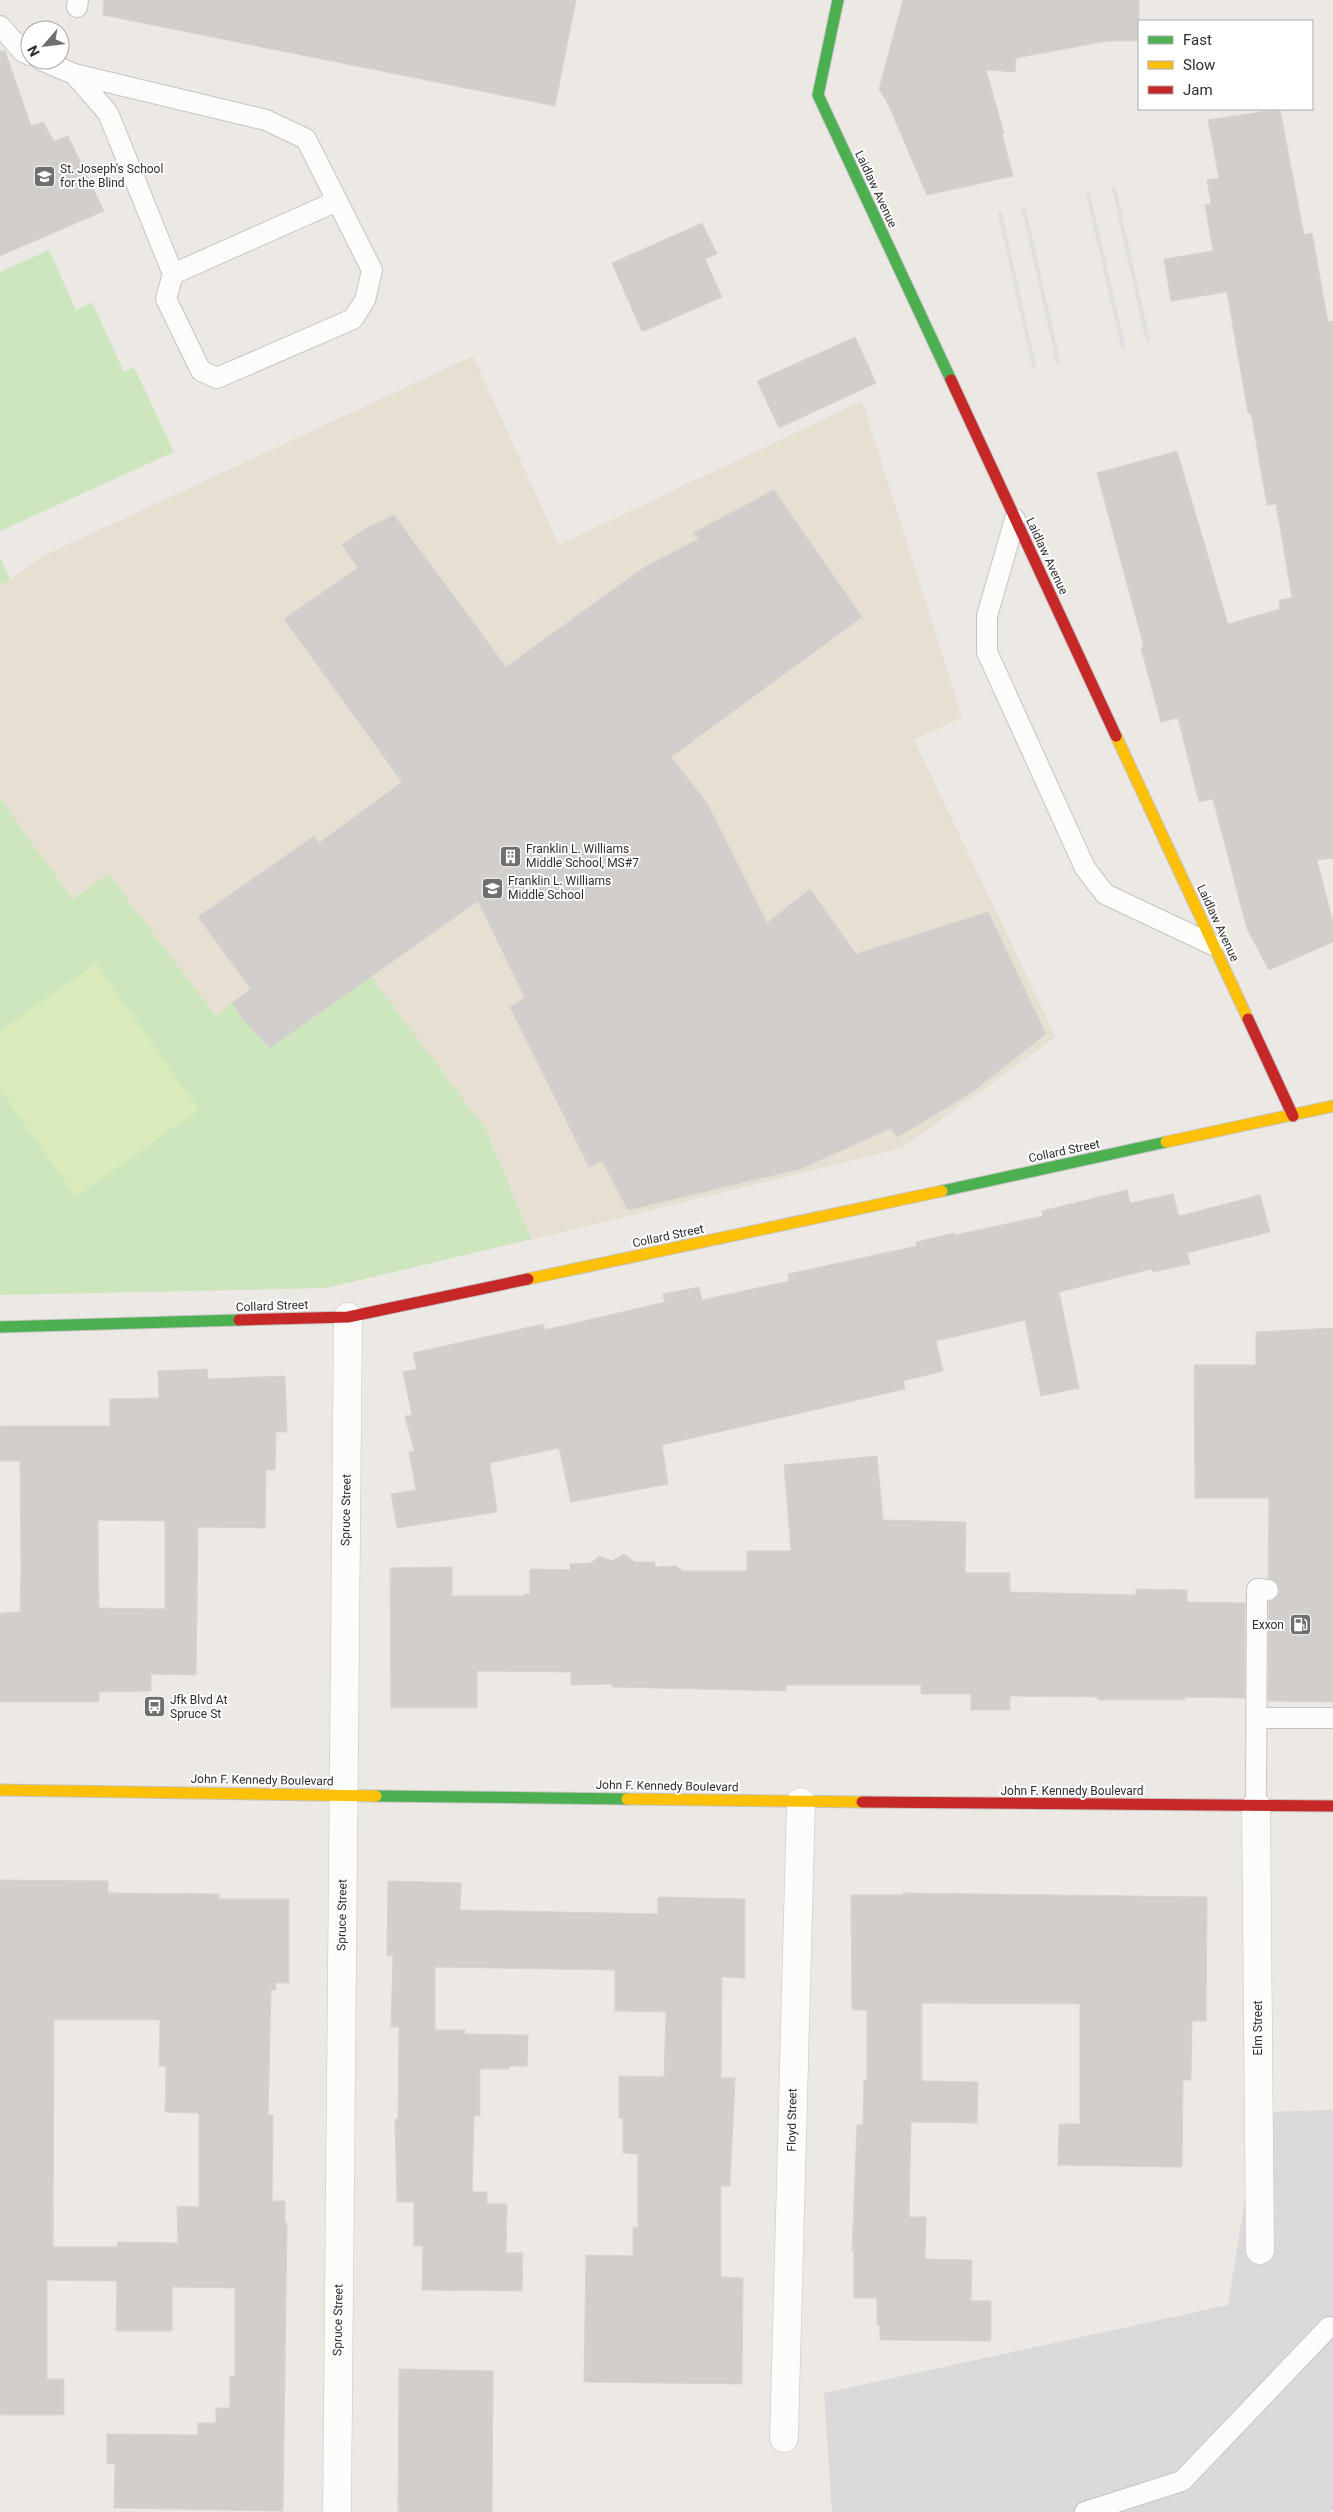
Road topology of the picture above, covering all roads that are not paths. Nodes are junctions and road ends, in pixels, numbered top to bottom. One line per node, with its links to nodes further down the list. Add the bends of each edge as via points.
1 (838, 0): 8 (street, Laidlaw Avenue, via 818,95)
2 (0, 26): 3 (lane)
3 (20, 49)
4 (65, 70): 5 (lane)
5 (74, 74): 6 (lane, via 266,120 306,139); 7 (lane, via 108,113)
6 (337, 201): 7 (lane); 7 (lane, via 372,270 365,300 353,319 217,378 201,371 166,299)
7 (173, 274)
8 (1015, 519): 9 (street, Laidlaw Avenue); 9 (lane, via 987,616 987,652 1085,868 1105,894)
9 (1213, 945): 11 (street, Laidlaw Avenue)
10 (1333, 1106): 11 (street, Collard Street)
11 (1293, 1116): 12 (street, Collard Street)
12 (348, 1317): 13 (street, Collard Street); 18 (street, Spruce Street)
13 (0, 1327)
14 (1268, 1590): 15 (lane, via 1257,1589 1262,1660)
15 (1257, 1718): 16 (lane); 20 (lane)
16 (1333, 1718)
17 (0, 1790): 18 (street, John F. Kennedy Boulevard)
18 (343, 1795): 19 (street, John F. Kennedy Boulevard); 25 (street, Spruce Street)
19 (800, 1802): 20 (street, John F. Kennedy Boulevard); 24 (street, Floyd Street)
20 (1256, 1806): 21 (street, John F. Kennedy Boulevard); 22 (street, Elm Street)
21 (1333, 1806)
22 (1260, 2250)
23 (1329, 2326): 26 (lane, via 1182,2481)
24 (784, 2438)
25 (337, 2512)
26 (1085, 2512)

